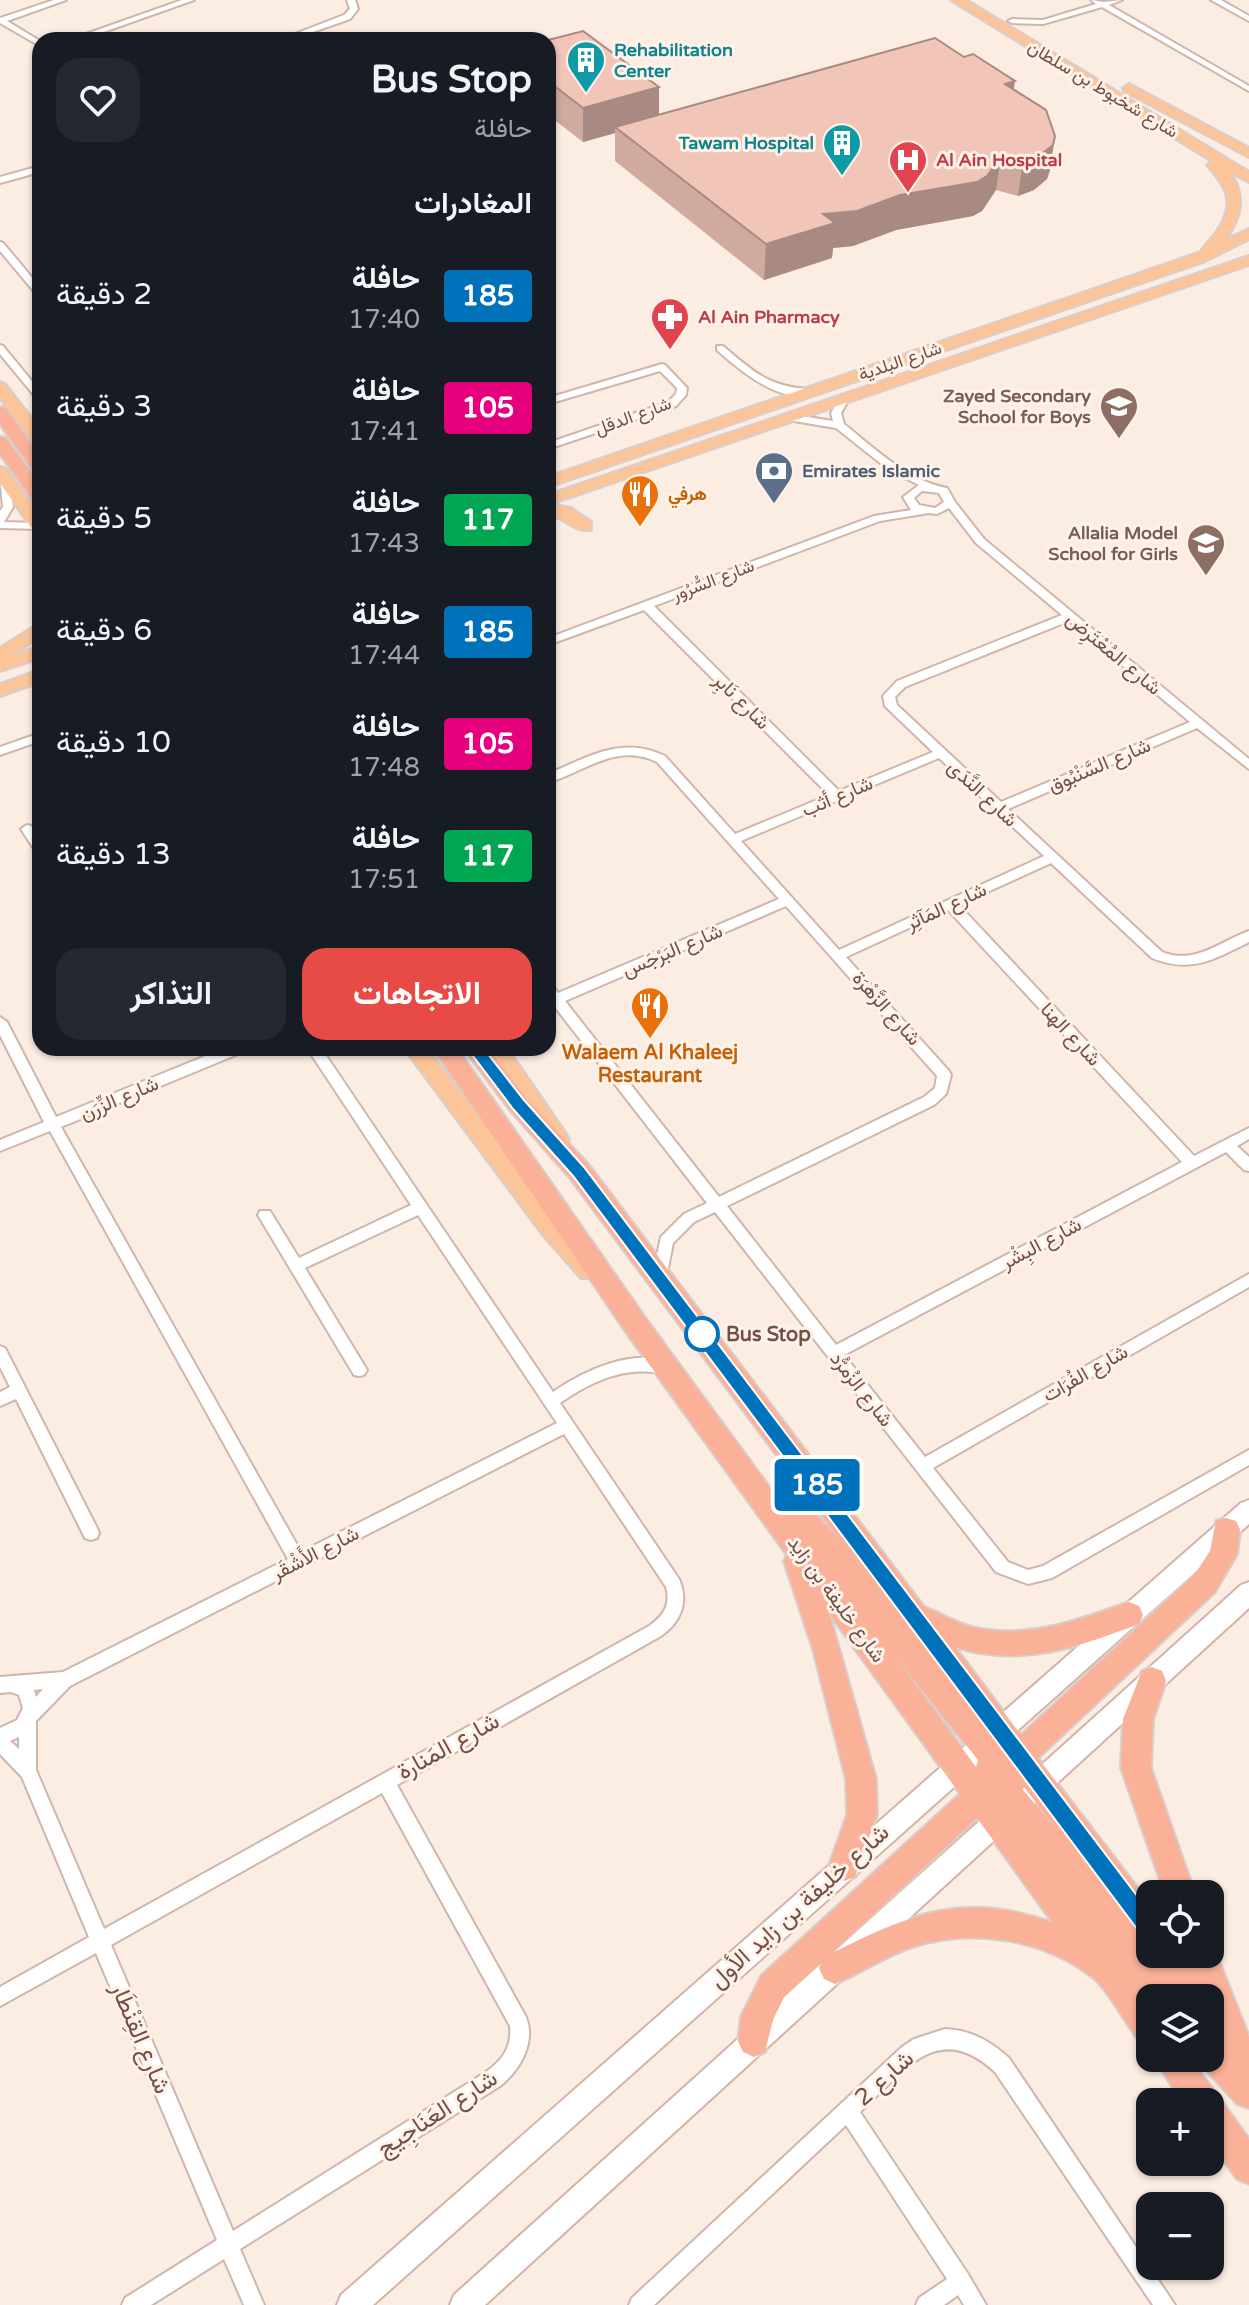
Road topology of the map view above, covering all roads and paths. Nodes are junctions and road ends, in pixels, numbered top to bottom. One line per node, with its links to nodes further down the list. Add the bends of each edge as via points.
1 (62, 0): 13 (street)
2 (190, 0): 15 (street)
3 (957, 0): 18 (main road, شارع شخبوط بن سلطان)
4 (970, 0): 19 (main road)
5 (980, 0): 14 (main road, شارع شخبوط بن سلطان, via 1012,21)
6 (1118, 0): 8 (street)
7 (1215, 0): 11 (street)
8 (1099, 2): 14 (street); 21 (street)
9 (1249, 2): 11 (street)
10 (353, 3): 16 (street, via 347,17)
11 (1230, 8): 12 (street)
12 (1249, 19)
13 (0, 20): 17 (street)
14 (1040, 28): 19 (main road, شارع شخبوط بن سلطان)
15 (96, 32)
16 (305, 32)
17 (32, 39)
18 (1039, 51): 25 (main road, شارع شخبوط بن سلطان); 30 (main road, via 1045,61 1229,179 1237,199 1235,213)
19 (1065, 51): 20 (main road, شارع شخبوط بن سلطان)
20 (1129, 88): 22 (main road); 23 (main road, شارع شخبوط بن سلطان)
21 (1249, 89)
22 (1249, 153)
23 (1249, 159)
24 (32, 171): 26 (street)
25 (1249, 178)
26 (0, 180)
27 (1249, 233): 30 (main road, شارع البلدية)
28 (0, 245): 32 (street)
29 (1249, 260): 30 (main road, شارع البلدية)
30 (1204, 265): 31 (main road); 38 (main road, شارع البلدية); 39 (main road, شارع البلدية)
31 (1249, 267)
32 (32, 283)
33 (0, 348): 37 (street)
34 (720, 348): 35 (street)
35 (762, 384): 38 (street); 41 (street, via 765,394)
36 (0, 387): 45 (main road)
37 (32, 387)
38 (809, 392): 41 (main road, شارع البلدية)
39 (845, 397): 43 (main road, شارع البلدية); 44 (street, via 836,413)
40 (556, 399): 47 (street, شارع الدقل, via 662,367 681,384 682,392 676,401)
41 (759, 409): 51 (main road, شارع البلدية)
42 (0, 412): 48 (highway)
43 (788, 417): 44 (street); 55 (main road, شارع البلدية)
44 (839, 425): 49 (street)
45 (32, 429)
46 (0, 442): 52 (highway)
47 (556, 443)
48 (32, 457)
49 (882, 461): 53 (street); 54 (street)
50 (2, 474): 59 (main road); 62 (street, via 8,507)
51 (556, 479)
52 (32, 487)
53 (930, 487): 54 (street, شارع السُّرُور); 56 (street, شارع المُعْتَرِض, via 947,493)
54 (908, 496): 58 (street, via 912,506); 60 (street, شارع السُّرُور)
55 (556, 497)
56 (950, 503): 58 (street, شارع السُّرُور, via 942,510); 66 (street, شارع المُعْتَرِض)
57 (556, 510): 65 (main road)
58 (926, 511): 60 (street, شارع السُّرُور); 61 (street)
59 (32, 516)
60 (878, 518): 67 (street, شارع السُّرُور)
61 (940, 518)
62 (0, 522): 64 (street)
63 (954, 525): 66 (street, شارع المُعْتَرِض)
64 (32, 526)
65 (585, 526)
66 (980, 541): 68 (street, شارع المُعْتَرِض)
67 (646, 605): 70 (street, شارع السُّرُور); 82 (street, شارع نَابِر)
68 (1070, 616): 76 (street, شارع المُعْتَرِض); 79 (street, شارع النَّدَى, via 895,687 889,696 891,706)
69 (32, 634): 72 (main road)
70 (556, 639)
71 (32, 655): 73 (main road)
72 (0, 656)
73 (0, 668)
74 (32, 679): 75 (main road)
75 (0, 690)
76 (1199, 723): 80 (street, شارع المُعْتَرِض); 83 (street, شارع السَّنْبُوق)
77 (32, 740): 78 (street)
78 (0, 751)
79 (940, 753): 82 (street, شارع أثب); 83 (street, شارع النَّدَى)
80 (1249, 765)
81 (556, 776): 86 (street, شارع الزَّهْرَة, via 620,751 650,752)
82 (837, 796): 86 (street, شارع أثب)
83 (999, 808): 87 (street, شارع النَّدَى)
84 (27, 829): 85 (street)
85 (32, 837)
86 (734, 839): 88 (street, شارع الزَّهْرَة)
87 (1052, 857): 89 (street, شارع المَآثِر); 90 (street, شارع النَّدَى, via 1164,959 1193,962)
88 (789, 900): 91 (street, شارع الزَّهْرَة); 92 (street, شارع البَرْجَس)
89 (950, 904): 91 (street, شارع المَآثِر); 105 (street, شارع الهنا)
90 (1249, 936)
91 (839, 955): 108 (street, شارع الزَّهْرَة, via 942,1070 941,1090 929,1101)
92 (556, 992)
93 (556, 999): 108 (street, شارع الزُمرُّد)
94 (0, 1022): 101 (street)
95 (219, 1056): 101 (street, شارع الزِّرَن)
96 (319, 1056): 109 (street, شارع المَنارة)
97 (421, 1056): 114 (main road, via 551,1229)
98 (451, 1056): 114 (highway, شارع خليفة بن زايد)
99 (481, 1056): 107 (highway, شارع خليفة بن زايد)
100 (501, 1056): 107 (main road)
101 (53, 1125): 104 (street, شارع الزِّرَن); 130 (street)
102 (1249, 1133): 103 (street, شارع البِشْر)
103 (1227, 1144): 105 (street, شارع البِشْر); 106 (street)
104 (0, 1146)
105 (1192, 1163): 116 (street, شارع البِشْر)
106 (1249, 1166)
107 (579, 1171): 112 (highway, شارع خليفة بن زايد)
108 (715, 1204): 112 (street, شارع الزَّهْرَة, via 672,1232); 116 (street, شارع الزُمرُّد)
109 (420, 1207): 111 (street); 121 (street, شارع المَنارة)
110 (265, 1215): 111 (street)
111 (296, 1266): 118 (street)
112 (659, 1278): 133 (highway, شارع خليفة بن زايد)
113 (1249, 1280): 124 (street, شارع الفُرَات)
114 (637, 1327): 117 (highway, شارع خليفة بن زايد)
115 (0, 1352): 119 (street)
116 (834, 1353): 124 (street, شارع الزُمرُّد)
117 (666, 1366): 121 (street, via 609,1368); 125 (highway, شارع خليفة بن زايد)
118 (359, 1370)
119 (19, 1390): 120 (street); 128 (street)
120 (0, 1399)
121 (550, 1402): 122 (street, شارع المَنارة)
122 (566, 1426): 130 (street, شارع الأَشْقَر); 142 (street, شارع المَنارة, via 673,1584 676,1608 655,1631)
123 (1249, 1457): 124 (street, شارع الزُمرُّد, via 1046,1573 1028,1577 1002,1567)
124 (922, 1466)
125 (762, 1497): 129 (highway, شارع خليفة بن زايد); 141 (highway, via 787,1505 803,1518)
126 (1249, 1510): 127 (main road)
127 (1226, 1530): 132 (main road); 141 (highway, via 1223,1554 1205,1583)
128 (91, 1533)
129 (788, 1533): 139 (highway, شارع خليفة بن زايد); 143 (highway, via 827,1649 861,1779 862,1815)
130 (298, 1562): 134 (street, شارع الأَشْقَر)
131 (1249, 1593): 135 (main road)
132 (1129, 1615): 133 (highway, via 1059,1641 1023,1645 963,1638); 141 (main road)
133 (916, 1616): 141 (highway, شارع خليفة بن زايد)
134 (64, 1680): 136 (street, شارع الأَشْقَر); 137 (street, شارع الأَشْقَر)
135 (1152, 1681): 141 (main road); 144 (highway, via 1138,1719 1136,1768)
136 (6, 1683): 137 (street, via 29,1695)
137 (28, 1718): 138 (street, شارع الأَشْقَر, via 18,1731); 140 (street, شارع القِنْطَار)
138 (0, 1740): 140 (street, شارع القِنْطَار)
139 (957, 1766): 141 (highway, شارع خليفة بن زايد); 143 (main road, شارع خليفة بن زايد الأول)
140 (28, 1771): 146 (street, شارع القِنْطَار)
141 (1003, 1775): 145 (highway, شارع خليفة بن زايد); 147 (main road); 149 (highway, شارع خليفة بن زايد); 150 (highway); 153 (highway, via 773,1986 757,2017)
142 (385, 1781): 146 (street, شارع المَنارة); 159 (street, شارع العَنَاجِيج, via 519,2024 518,2050 493,2079)
143 (844, 1866): 163 (main road, شارع خليفة بن زايد الأول)
144 (1175, 1880)
145 (1136, 1915)
146 (100, 1941): 151 (street, شارع المَنارة); 159 (street, شارع القِنْطَار)
147 (835, 1968): 149 (highway, via 912,1931 988,1923 1053,1937); 153 (main road)
148 (1205, 1968): 154 (highway)
149 (1109, 1973): 152 (highway, شارع خليفة بن زايد)
150 (1155, 1984)
151 (0, 1997)
152 (1136, 2011)
153 (754, 2041): 164 (main road)
154 (1230, 2052): 155 (highway)
155 (1249, 2092)
156 (848, 2111): 160 (street); 165 (street, شارع 2); 168 (street, شارع 2, via 928,2041 951,2038 979,2045 1002,2065)
157 (1224, 2132): 158 (highway)
158 (1249, 2167)
159 (228, 2244): 161 (street, شارع العَنَاجِيج); 162 (street, شارع القِنْطَار)
160 (961, 2281): 166 (street); 167 (street)
161 (132, 2305)
162 (254, 2305)
163 (351, 2305)
164 (464, 2305)
165 (639, 2305)
166 (926, 2305)
167 (976, 2305)
168 (1165, 2305)

